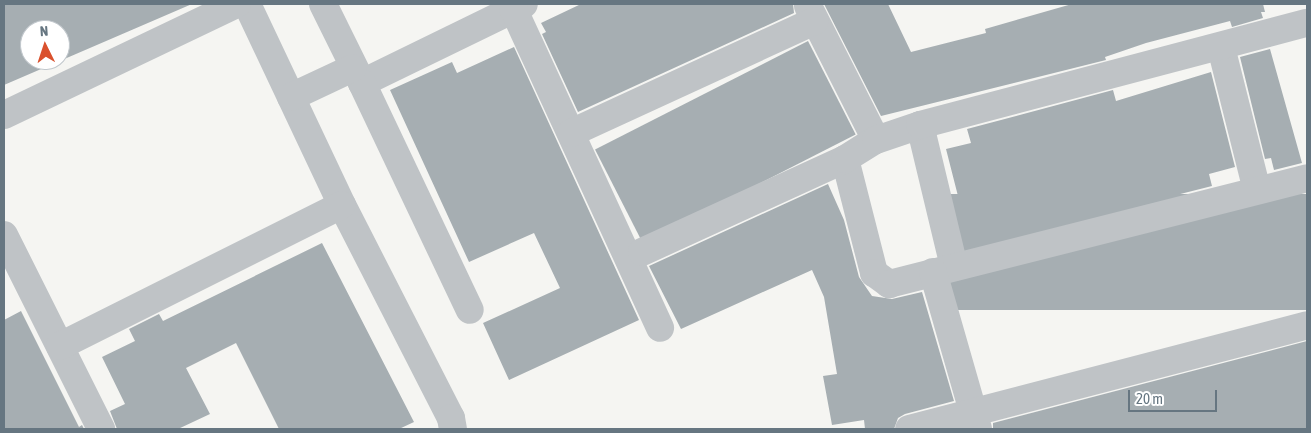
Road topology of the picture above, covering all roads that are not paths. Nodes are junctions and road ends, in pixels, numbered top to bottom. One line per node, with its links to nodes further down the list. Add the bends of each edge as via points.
1 (237, 4): 10 (street)
2 (247, 4): 9 (street)
3 (323, 4): 8 (street)
4 (518, 6): 8 (street); 12 (street)
5 (811, 12): 12 (street); 13 (street)
6 (1307, 23): 7 (street)
7 (1221, 46): 11 (street); 16 (street)
8 (358, 75): 9 (street); 21 (street)
9 (291, 97): 17 (street)
10 (4, 115)
11 (920, 126): 13 (street); 20 (street)
12 (571, 133): 23 (street)
13 (876, 140): 14 (street)
14 (845, 159): 19 (street); 20 (street, via 874,273 889,284 899,284)
15 (1307, 178): 16 (street)
16 (1257, 190): 20 (street)
17 (342, 205): 24 (street); 27 (street)
18 (5, 242): 24 (street)
19 (642, 252)
20 (943, 270): 25 (street)
21 (470, 310)
22 (1307, 325): 25 (street)
23 (660, 328)
24 (60, 346): 26 (street)
25 (975, 420): 28 (street)
26 (101, 429)
27 (453, 429)
28 (909, 429)

